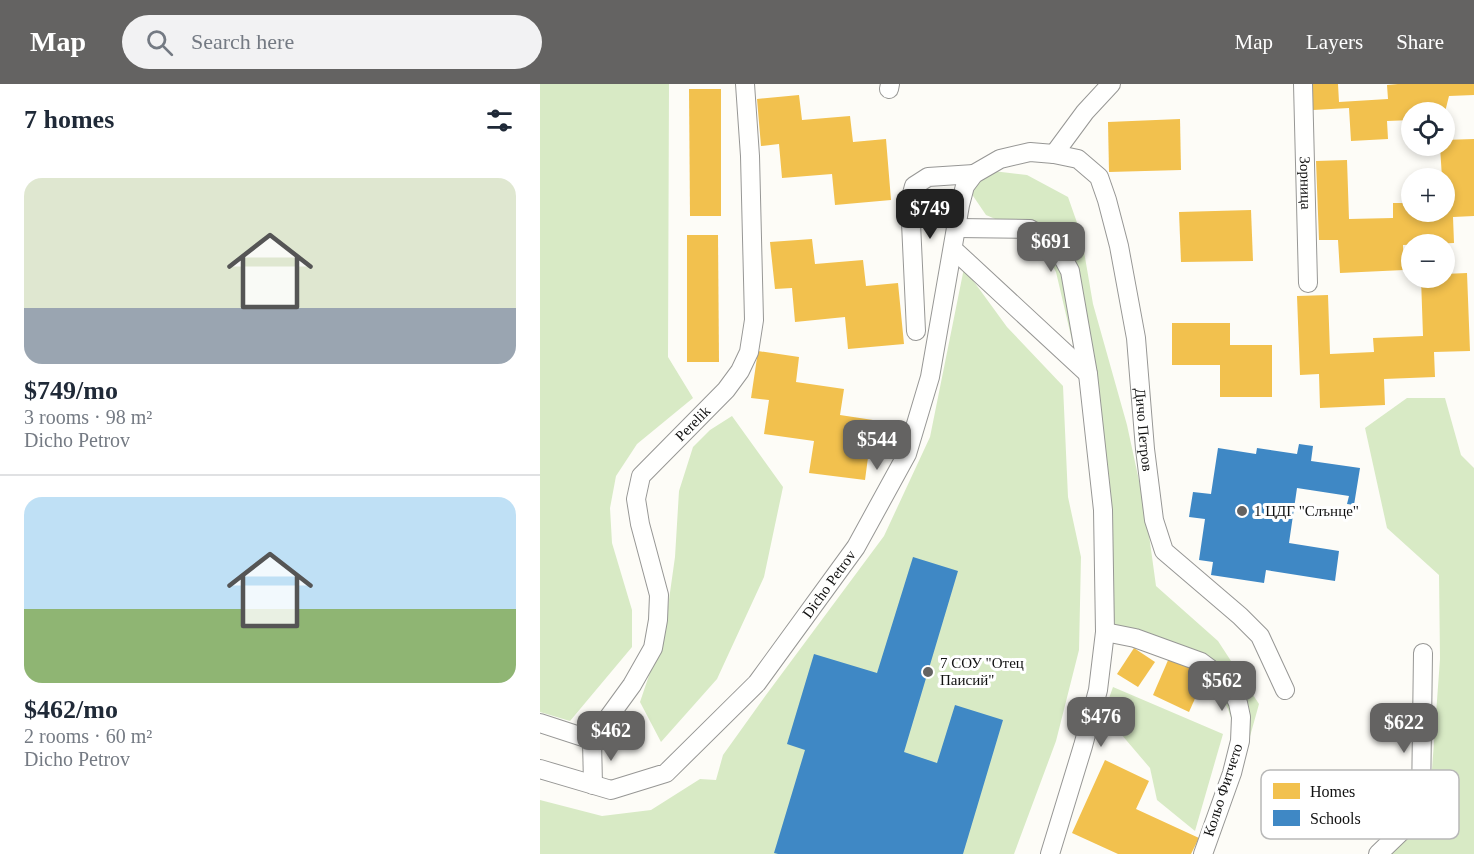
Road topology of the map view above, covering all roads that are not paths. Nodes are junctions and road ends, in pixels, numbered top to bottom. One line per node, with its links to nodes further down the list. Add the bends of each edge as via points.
1 (745, 84): 15 (street, Perelik, via 754,320 749,352 726,390 641,476 636,500 659,595 653,648 632,686)
2 (1111, 84): 4 (street)
3 (1303, 84): 8 (street, Зорница)
4 (1053, 154): 5 (street, via 1030,152 1000,159); 13 (street, Дичо Петров, via 1078,159 1099,177 1107,200 1136,338 1154,520 1164,551 1260,636)
5 (974, 174): 6 (street, Dicho Petrov, via 965,186); 9 (street, via 928,177 914,186 910,201)
6 (957, 228): 7 (street, Dicho Petrov); 10 (street, via 1030,229 1055,243 1070,270)
7 (953, 249): 10 (street); 18 (street, Dicho Petrov, via 930,377 907,454 856,547 757,683 666,773 611,789)
8 (1308, 283)
9 (915, 331)
10 (1088, 374): 11 (street, via 1103,510)
11 (1105, 632): 20 (street, via 1098,690); 21 (street, Кольо Фитчето, via 1135,638 1201,662 1228,682 1238,703 1240,741)
12 (1423, 653): 17 (street)
13 (1285, 690)
14 (540, 723): 15 (street)
15 (592, 740): 18 (street)
16 (540, 769): 18 (street, Dicho Petrov)
17 (1421, 770)
18 (593, 785)
19 (1394, 839): 22 (street)
20 (1050, 854)
21 (1203, 854)
22 (1378, 854)

